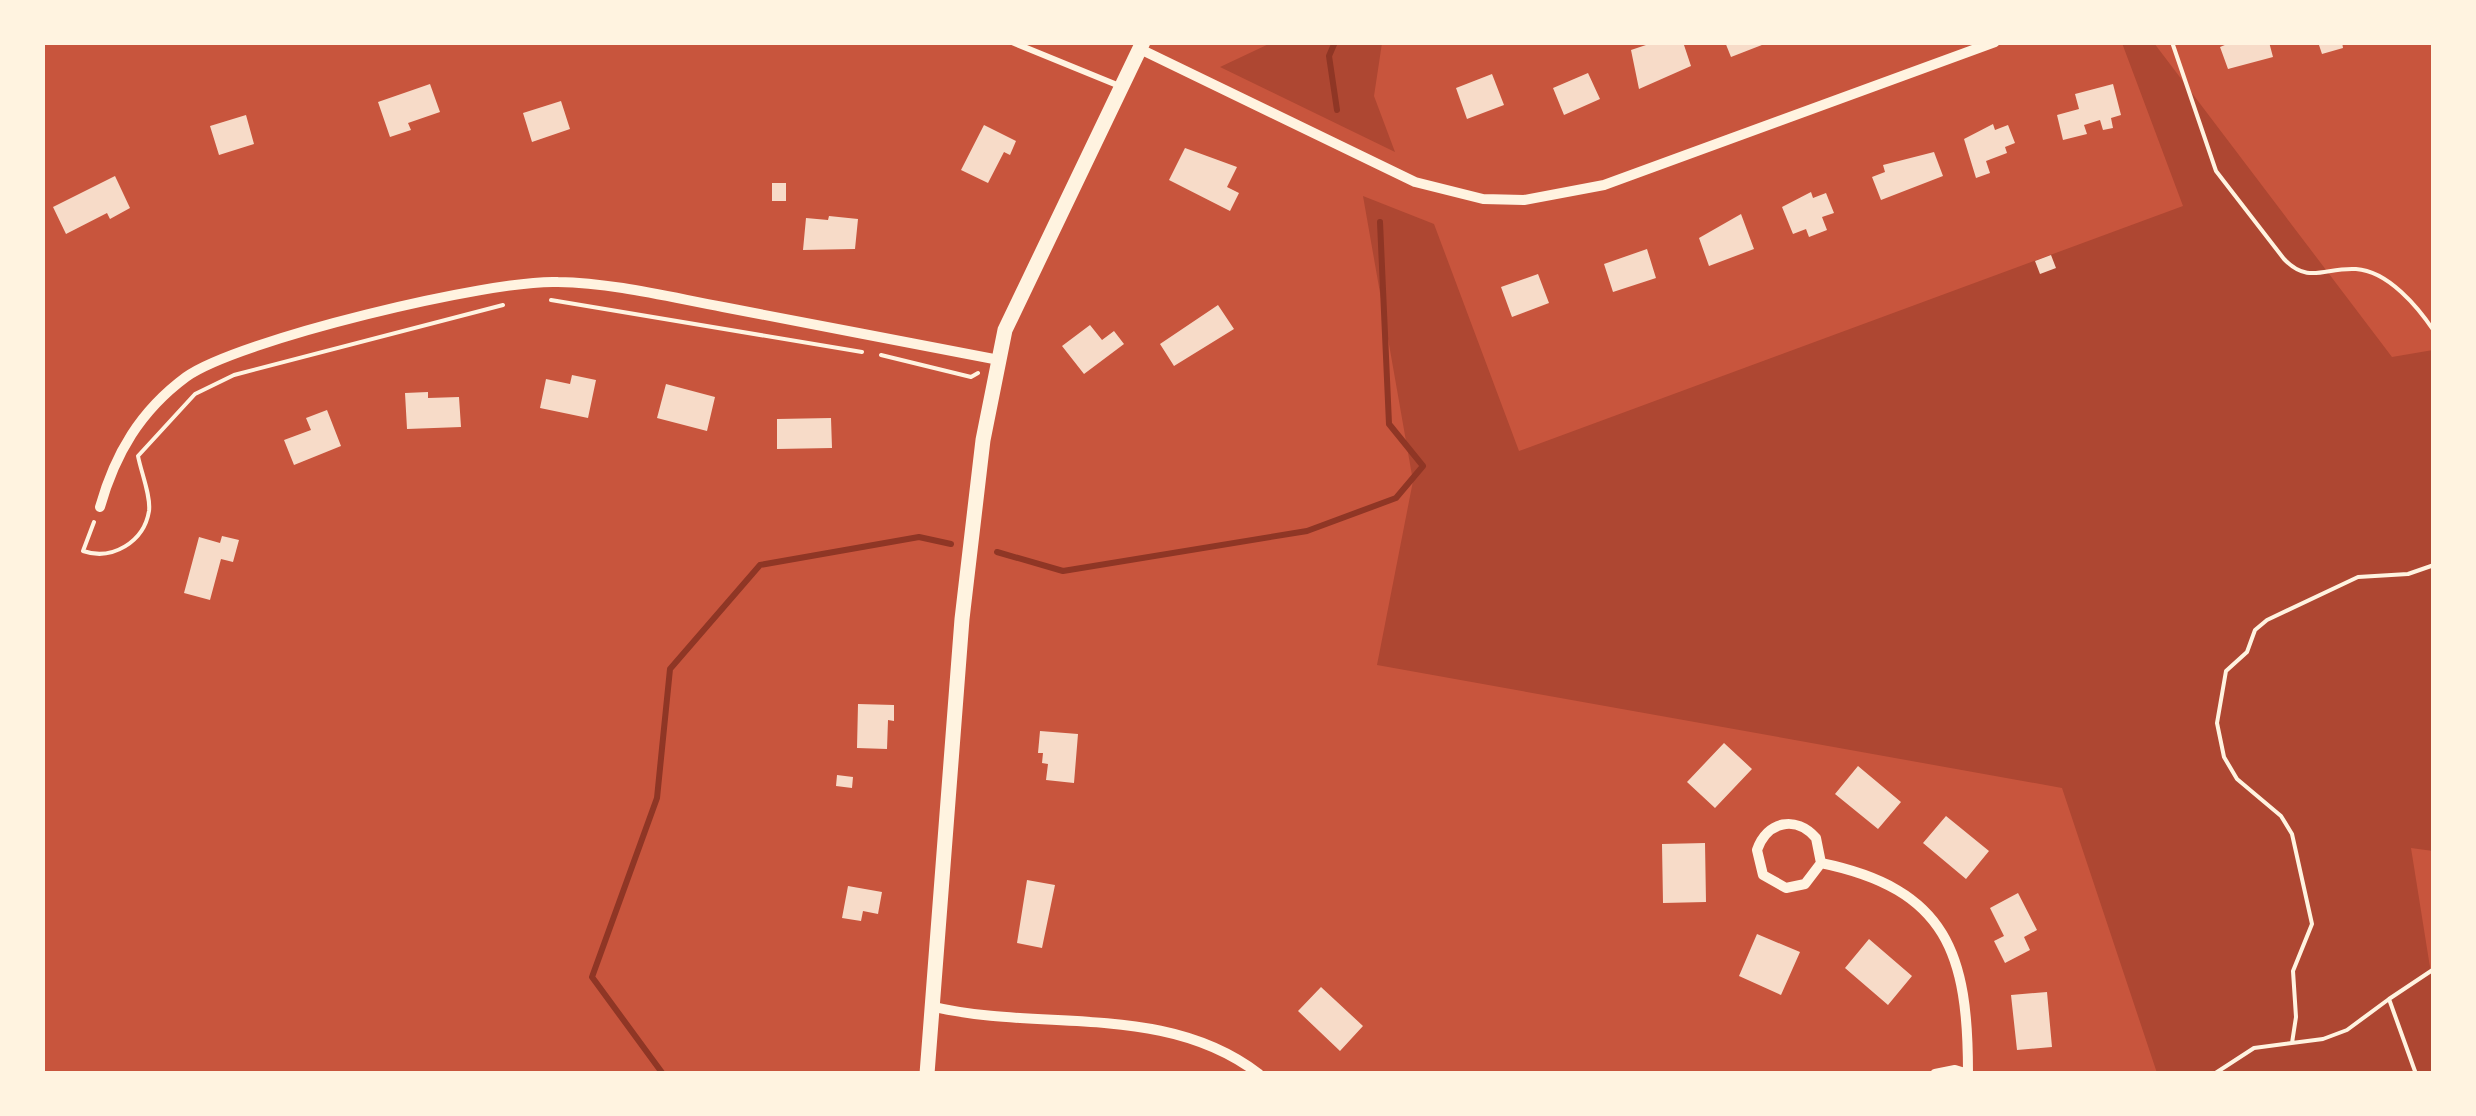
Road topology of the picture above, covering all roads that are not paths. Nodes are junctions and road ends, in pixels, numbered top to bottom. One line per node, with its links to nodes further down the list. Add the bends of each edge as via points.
1 (1012, 42): 4 (lane)
2 (1995, 42): 3 (street, via 1604,185 1524,200 1483,199 1414,182)
3 (1142, 46): 4 (street)
4 (1123, 88): 5 (street, via 1036,260)
5 (999, 360): 6 (street, via 601,286 501,286 289,337 200,368 124,442); 8 (street, via 966,583)
6 (100, 507)
7 (1821, 863): 7 (street, via 1816,838 1796,824 1771,828 1757,850 1759,870 1779,887 1806,884); 9 (street, via 1893,886 1947,942 1964,984)
8 (930, 1006): 10 (street); 11 (street, via 979,1018 1178,1033 1226,1048)
9 (1968, 1073): 12 (street)
10 (927, 1074)
11 (1259, 1074)
12 (1935, 1074)

